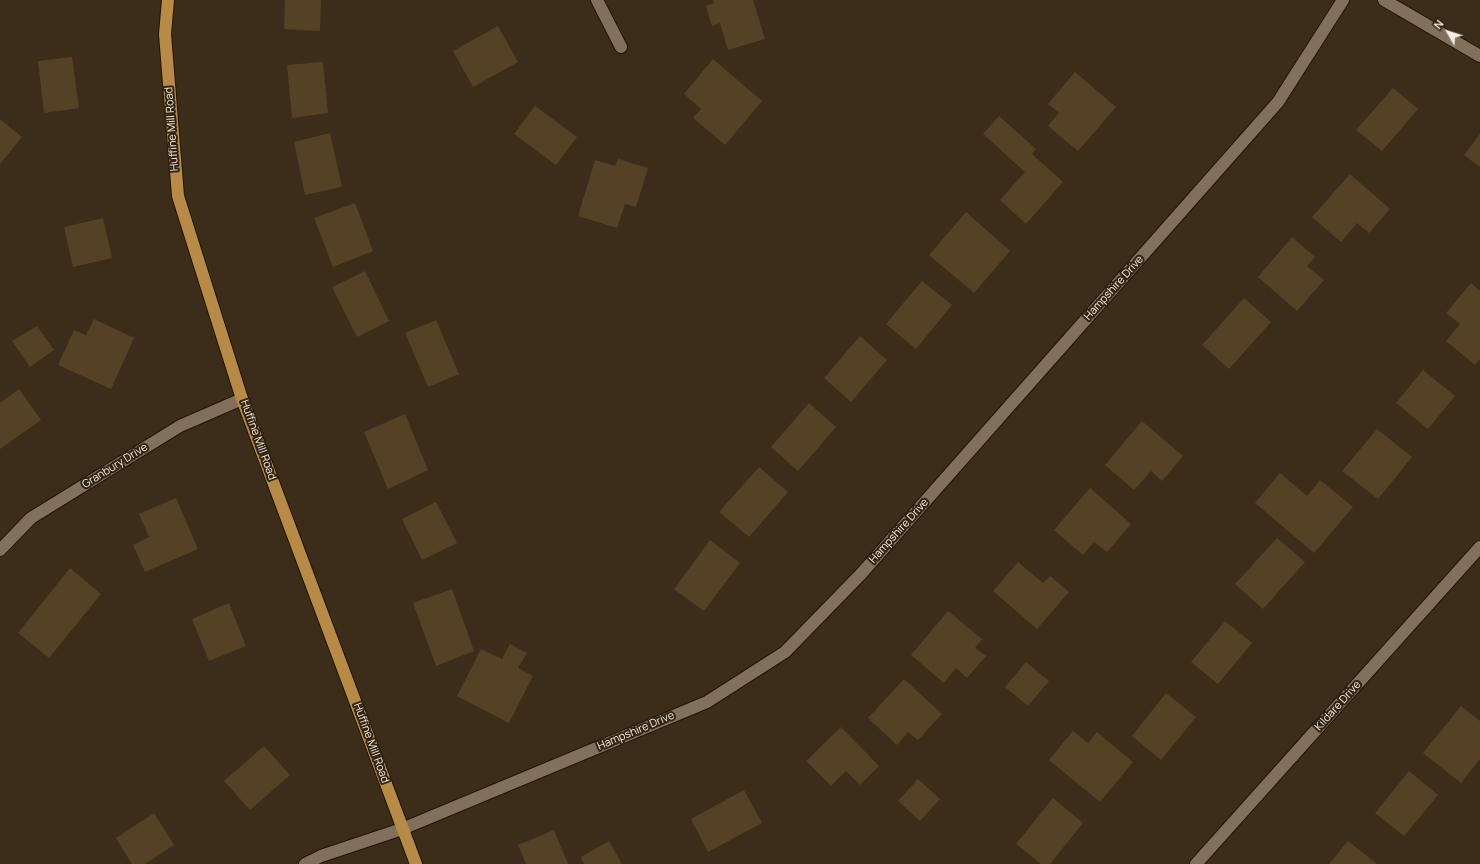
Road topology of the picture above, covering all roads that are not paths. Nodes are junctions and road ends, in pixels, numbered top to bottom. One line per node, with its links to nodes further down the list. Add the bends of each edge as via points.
1 (168, 0): 7 (main road, Huffine Mill Road, via 165,34 178,196)
2 (597, 0): 5 (street)
3 (1342, 0): 10 (street, Hampshire Drive, via 1278,102 866,568 785,652 707,702)
4 (1384, 0): 6 (street)
5 (621, 47)
6 (1480, 56)
7 (242, 399): 9 (street, Granbury Drive, via 180,426 31,518); 10 (main road, Huffine Mill Road)
8 (1480, 547): 13 (street, Kildare Drive)
9 (0, 550)
10 (402, 829): 11 (street, Hampshire Drive, via 321,856); 12 (main road, Huffine Mill Road)
11 (305, 864)
12 (416, 864)
13 (1196, 864)

